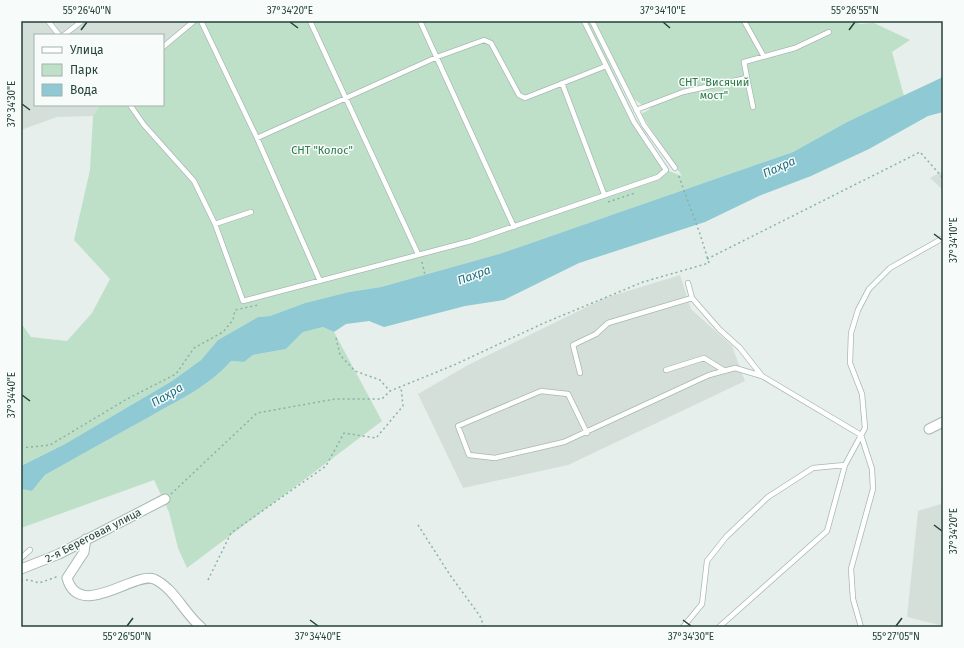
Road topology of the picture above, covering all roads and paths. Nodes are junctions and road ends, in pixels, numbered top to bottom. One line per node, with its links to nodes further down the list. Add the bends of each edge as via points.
1 (48, 21): 11 (lane)
2 (82, 21): 12 (lane)
3 (194, 21): 13 (lane)
4 (201, 21): 23 (lane)
5 (310, 21): 19 (lane)
6 (420, 21): 15 (lane)
7 (584, 21): 16 (lane)
8 (592, 21): 22 (lane)
9 (744, 21): 14 (lane)
10 (829, 32): 14 (lane, via 795,48)
11 (58, 34)
12 (65, 34)
13 (164, 46)
14 (763, 55): 17 (lane, via 744,62)
15 (437, 57): 18 (lane, via 484,40 491,43 519,95 524,98); 19 (lane); 30 (lane)
16 (606, 66): 18 (lane); 27 (lane, via 634,122 666,170 658,177 608,195)
17 (747, 78): 21 (lane); 22 (lane, via 683,92)
18 (562, 83): 27 (lane)
19 (345, 98): 23 (lane); 32 (lane)
20 (131, 106): 29 (lane, via 144,125 194,181)
21 (753, 107)
22 (636, 110): 24 (lane)
23 (257, 138): 36 (lane)
24 (675, 168)
25 (678, 176): 33 (path)
26 (943, 178): 33 (path, via 920,152)
27 (604, 194): 30 (lane)
28 (251, 212): 29 (lane)
29 (215, 224): 36 (lane, via 243,301)
30 (514, 227): 32 (lane)
31 (943, 238): 50 (lane, via 890,268 869,289 858,310 851,333 850,363 863,400 865,428)
32 (418, 254): 36 (lane)
33 (707, 259): 45 (path, via 709,263 643,282)
34 (422, 261): 35 (path)
35 (425, 275)
36 (320, 281)
37 (688, 283): 38 (lane)
38 (692, 298): 43 (lane, via 608,322 596,334 573,345); 44 (lane, via 740,348)
39 (235, 310): 51 (path, via 233,320 223,332 194,348 176,374 127,399 50,445)
40 (336, 338): 46 (path, via 340,355 355,371 380,380)
41 (666, 370): 42 (lane, via 704,358)
42 (725, 371): 44 (lane, via 735,368); 49 (lane, via 709,375)
43 (580, 373)
44 (762, 376): 50 (lane)
45 (401, 387): 46 (path); 61 (path, via 403,406 376,438 344,433 326,466 232,533)
46 (390, 391): 53 (path, via 382,400 335,399 257,413)
47 (943, 422): 48 (street)
48 (929, 429)
49 (586, 433): 49 (lane, via 564,442 495,458 469,455 458,426 541,390 568,394)
50 (861, 435): 52 (lane); 66 (lane, via 872,469 873,489 851,569 854,599)
51 (21, 448)
52 (844, 465): 64 (lane, via 813,468 768,497 726,537 707,561 702,604); 65 (lane, via 827,531)
53 (165, 499): 55 (street, 2-я Береговая улица)
54 (418, 524): 63 (path, via 480,616)
55 (86, 539): 58 (street, 2-я Береговая улица, via 59,554); 59 (street, via 84,552)
56 (30, 550): 57 (lane)
57 (21, 558)
58 (21, 569)
59 (67, 578): 60 (path, via 57,576 39,583); 62 (street, via 69,585 77,592 90,596 145,578 153,578 165,586)
60 (21, 580)
61 (208, 580)
62 (201, 627)
63 (484, 627)
64 (683, 627)
65 (719, 627)
66 (861, 627)

